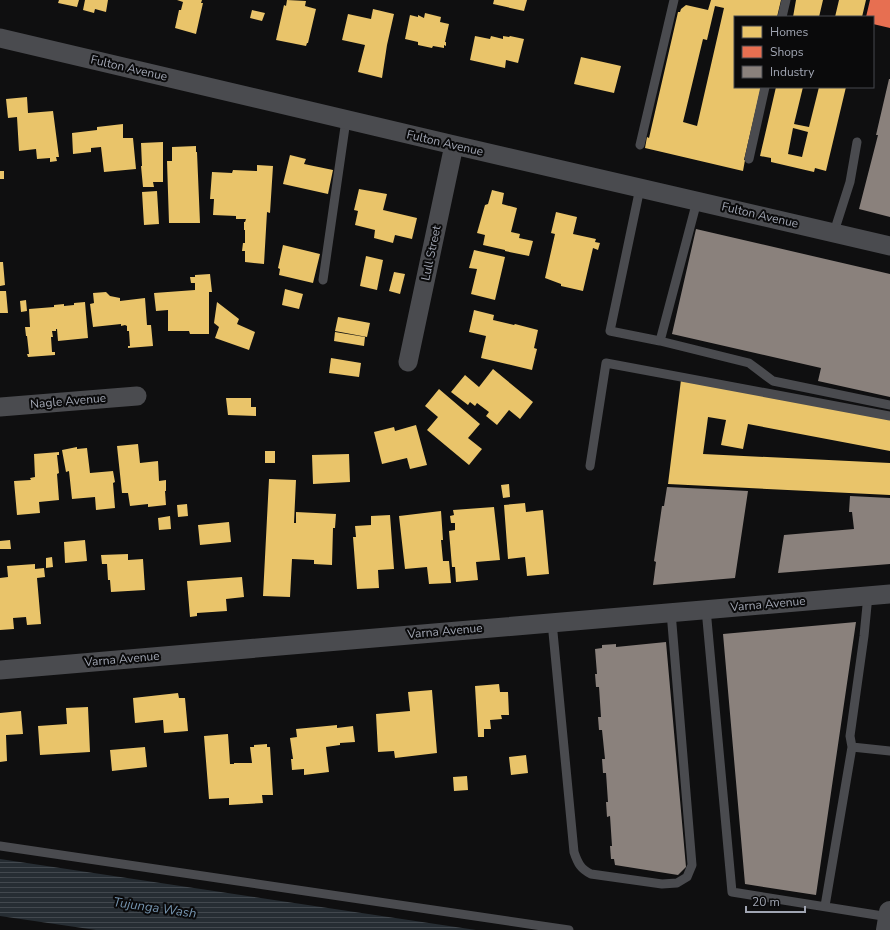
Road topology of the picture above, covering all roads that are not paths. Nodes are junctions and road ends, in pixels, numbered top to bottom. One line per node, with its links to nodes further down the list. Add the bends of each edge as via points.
1 (674, 0): 9 (lane)
2 (786, 0): 3 (lane)
3 (782, 16)
4 (0, 38): 6 (street, Fulton Avenue)
5 (765, 88): 10 (lane)
6 (346, 120): 8 (street, Fulton Avenue); 15 (lane)
7 (857, 142): 13 (lane, via 850,182)
8 (454, 145): 11 (street, Fulton Avenue); 17 (street, Lull Street)
9 (640, 145)
10 (749, 159)
11 (640, 188): 12 (street, Fulton Avenue); 16 (lane, via 610,331)
12 (697, 201): 13 (street, Fulton Avenue); 16 (lane)
13 (834, 232): 14 (street, Fulton Avenue)
14 (890, 246)
15 (323, 280)
16 (660, 340): 19 (lane, via 749,364 773,381)
17 (408, 362)
18 (137, 396): 20 (street, Nagle Avenue)
19 (890, 405)
20 (0, 407)
21 (890, 416): 22 (lane, via 606,364)
22 (590, 466)
23 (890, 594): 24 (street, Varna Avenue)
24 (868, 595): 25 (street, Varna Avenue); 29 (lane, via 850,736)
25 (706, 609): 26 (street, Varna Avenue); 32 (lane, via 732,892)
26 (671, 612): 27 (street, Varna Avenue); 27 (lane, via 692,865 687,878 677,883 662,884 591,874 577,863)
27 (552, 622): 28 (street, Varna Avenue)
28 (0, 670)
29 (852, 747): 30 (lane); 32 (lane)
30 (890, 751)
31 (0, 846): 34 (lane)
32 (825, 906): 33 (lane)
33 (889, 920)
34 (569, 930)

